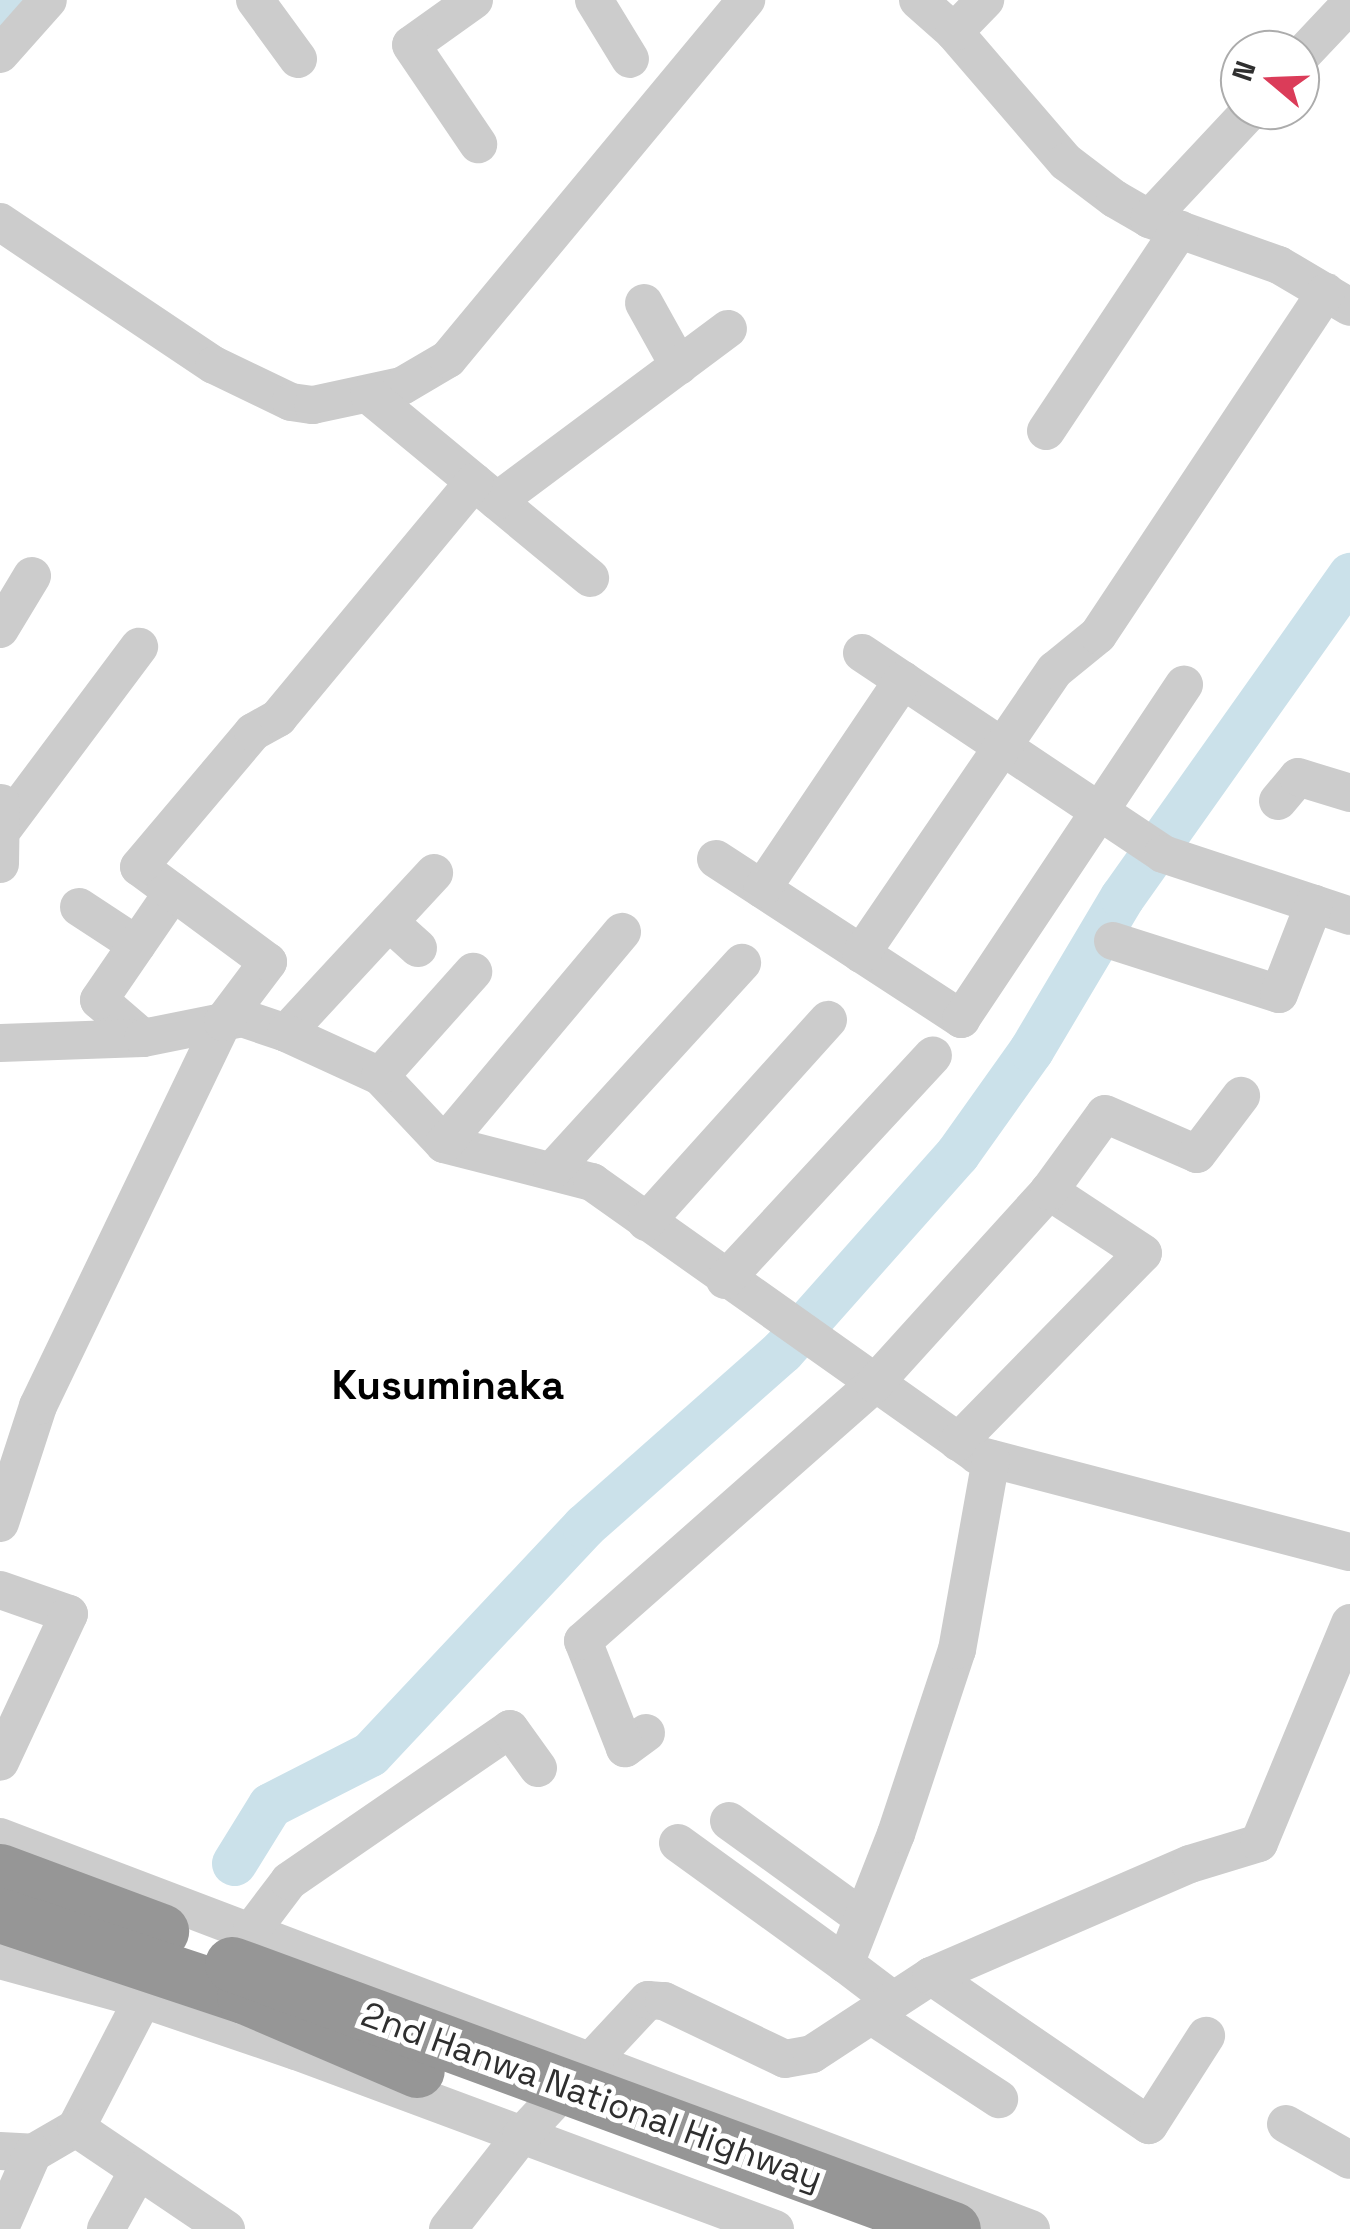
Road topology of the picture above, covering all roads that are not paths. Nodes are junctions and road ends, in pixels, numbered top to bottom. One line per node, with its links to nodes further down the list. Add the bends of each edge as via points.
1 (48, 0): 11 (street)
2 (256, 0): 13 (street)
3 (474, 0): 15 (street, via 411,45)
4 (594, 0): 12 (street)
5 (746, 0): 22 (street, via 448,359 402,386)
6 (918, 0): 9 (street)
7 (985, 0): 9 (street)
8 (1350, 4): 10 (street)
9 (954, 32): 17 (street, via 1066,162)
10 (1320, 36)
11 (0, 54)
12 (630, 58)
13 (298, 59)
14 (1236, 130): 17 (street)
15 (478, 144)
16 (0, 222): 22 (street, via 214,365 291,402)
17 (1164, 224): 18 (street, via 1279,265); 23 (street)
18 (1338, 299): 32 (street, via 1098,635 1055,670)
19 (644, 304): 21 (street)
20 (728, 330): 21 (street)
21 (679, 366): 24 (street)
22 (369, 395): 24 (street)
23 (1046, 431)
24 (485, 492): 26 (street); 41 (street, via 278,718 253,732 139,867)
25 (32, 576): 27 (street)
26 (590, 578)
27 (0, 629)
28 (139, 647): 36 (street)
29 (862, 653): 30 (street)
30 (903, 680): 32 (street); 40 (street)
31 (1184, 684): 35 (street)
32 (1002, 747): 35 (street); 50 (street)
33 (1350, 793): 34 (street, via 1298,777)
34 (1278, 801)
35 (1100, 812): 42 (street, via 1154,848); 50 (street, via 962,1020)
36 (3, 813): 38 (street)
37 (716, 859): 40 (street)
38 (0, 864)
39 (434, 873): 45 (street)
40 (762, 889): 50 (street)
41 (172, 892): 48 (street); 54 (street, via 268,962)
42 (1314, 904): 44 (street); 47 (street, via 1278,994)
43 (79, 907): 48 (street)
44 (1350, 916)
45 (389, 922): 49 (street); 55 (street)
46 (622, 932): 61 (street)
47 (1113, 941)
48 (137, 945): 56 (street, via 100,1000)
49 (418, 948)
50 (861, 954)
51 (742, 963): 62 (street)
52 (473, 972): 59 (street)
53 (828, 1020): 64 (street)
54 (223, 1022): 55 (street, via 242,1018); 56 (street); 68 (street, via 38,1406)
55 (286, 1033): 59 (street)
56 (143, 1038): 57 (street)
57 (0, 1043)
58 (934, 1055): 65 (street)
59 (380, 1076): 61 (street)
60 (1241, 1096): 63 (street, via 1197,1154 1105,1114)
61 (444, 1144): 62 (street)
62 (552, 1171): 64 (street, via 592,1182)
63 (1049, 1190): 66 (street); 67 (street, via 1143,1254)
64 (646, 1222): 65 (street)
65 (725, 1280): 66 (street)
66 (874, 1384): 67 (street); 72 (street, via 582,1641 625,1748)
67 (974, 1450): 69 (street); 81 (street, via 957,1650 896,1834)
68 (0, 1523)
69 (1350, 1552)
70 (0, 1590): 73 (street, via 69,1614)
71 (1350, 1623): 86 (street, via 1259,1844 1190,1864)
72 (646, 1733)
73 (0, 1762)
74 (538, 1768): 83 (street, via 510,1729 289,1881)
75 (728, 1821): 81 (street)
76 (0, 1837): 83 (street)
77 (678, 1844): 85 (street)
78 (0, 1871): 83 (highway)
79 (0, 1894): 83 (highway)
80 (0, 1915): 91 (highway, via 244,1996)
81 (859, 1915): 85 (street)
82 (0, 1938): 91 (highway, via 57,1950)
83 (242, 1947): 90 (street); 105 (highway, 2nd Hanwa National Highway, bridge)
84 (0, 1960): 87 (street)
85 (844, 1964): 88 (street)
86 (931, 1976): 88 (street); 89 (street, via 1149,2124)
87 (144, 1999): 94 (street); 95 (street)
88 (881, 2007): 90 (street, via 812,2054 785,2059 664,2001 648,2000); 92 (street)
89 (1206, 2036)
90 (585, 2064): 95 (street); 106 (street)
91 (417, 2070): 104 (highway, 2nd Hanwa National Highway)
92 (1000, 2098)
93 (1286, 2124): 97 (street)
94 (82, 2133): 96 (street); 98 (street)
95 (520, 2136): 99 (street); 103 (street)
96 (17, 2152): 100 (street)
97 (1350, 2160)
98 (138, 2172): 101 (street); 102 (street)
99 (762, 2227)
100 (0, 2228)
101 (106, 2229)
102 (226, 2229)
103 (448, 2229)
104 (851, 2229)
105 (953, 2229)
106 (1032, 2229)

